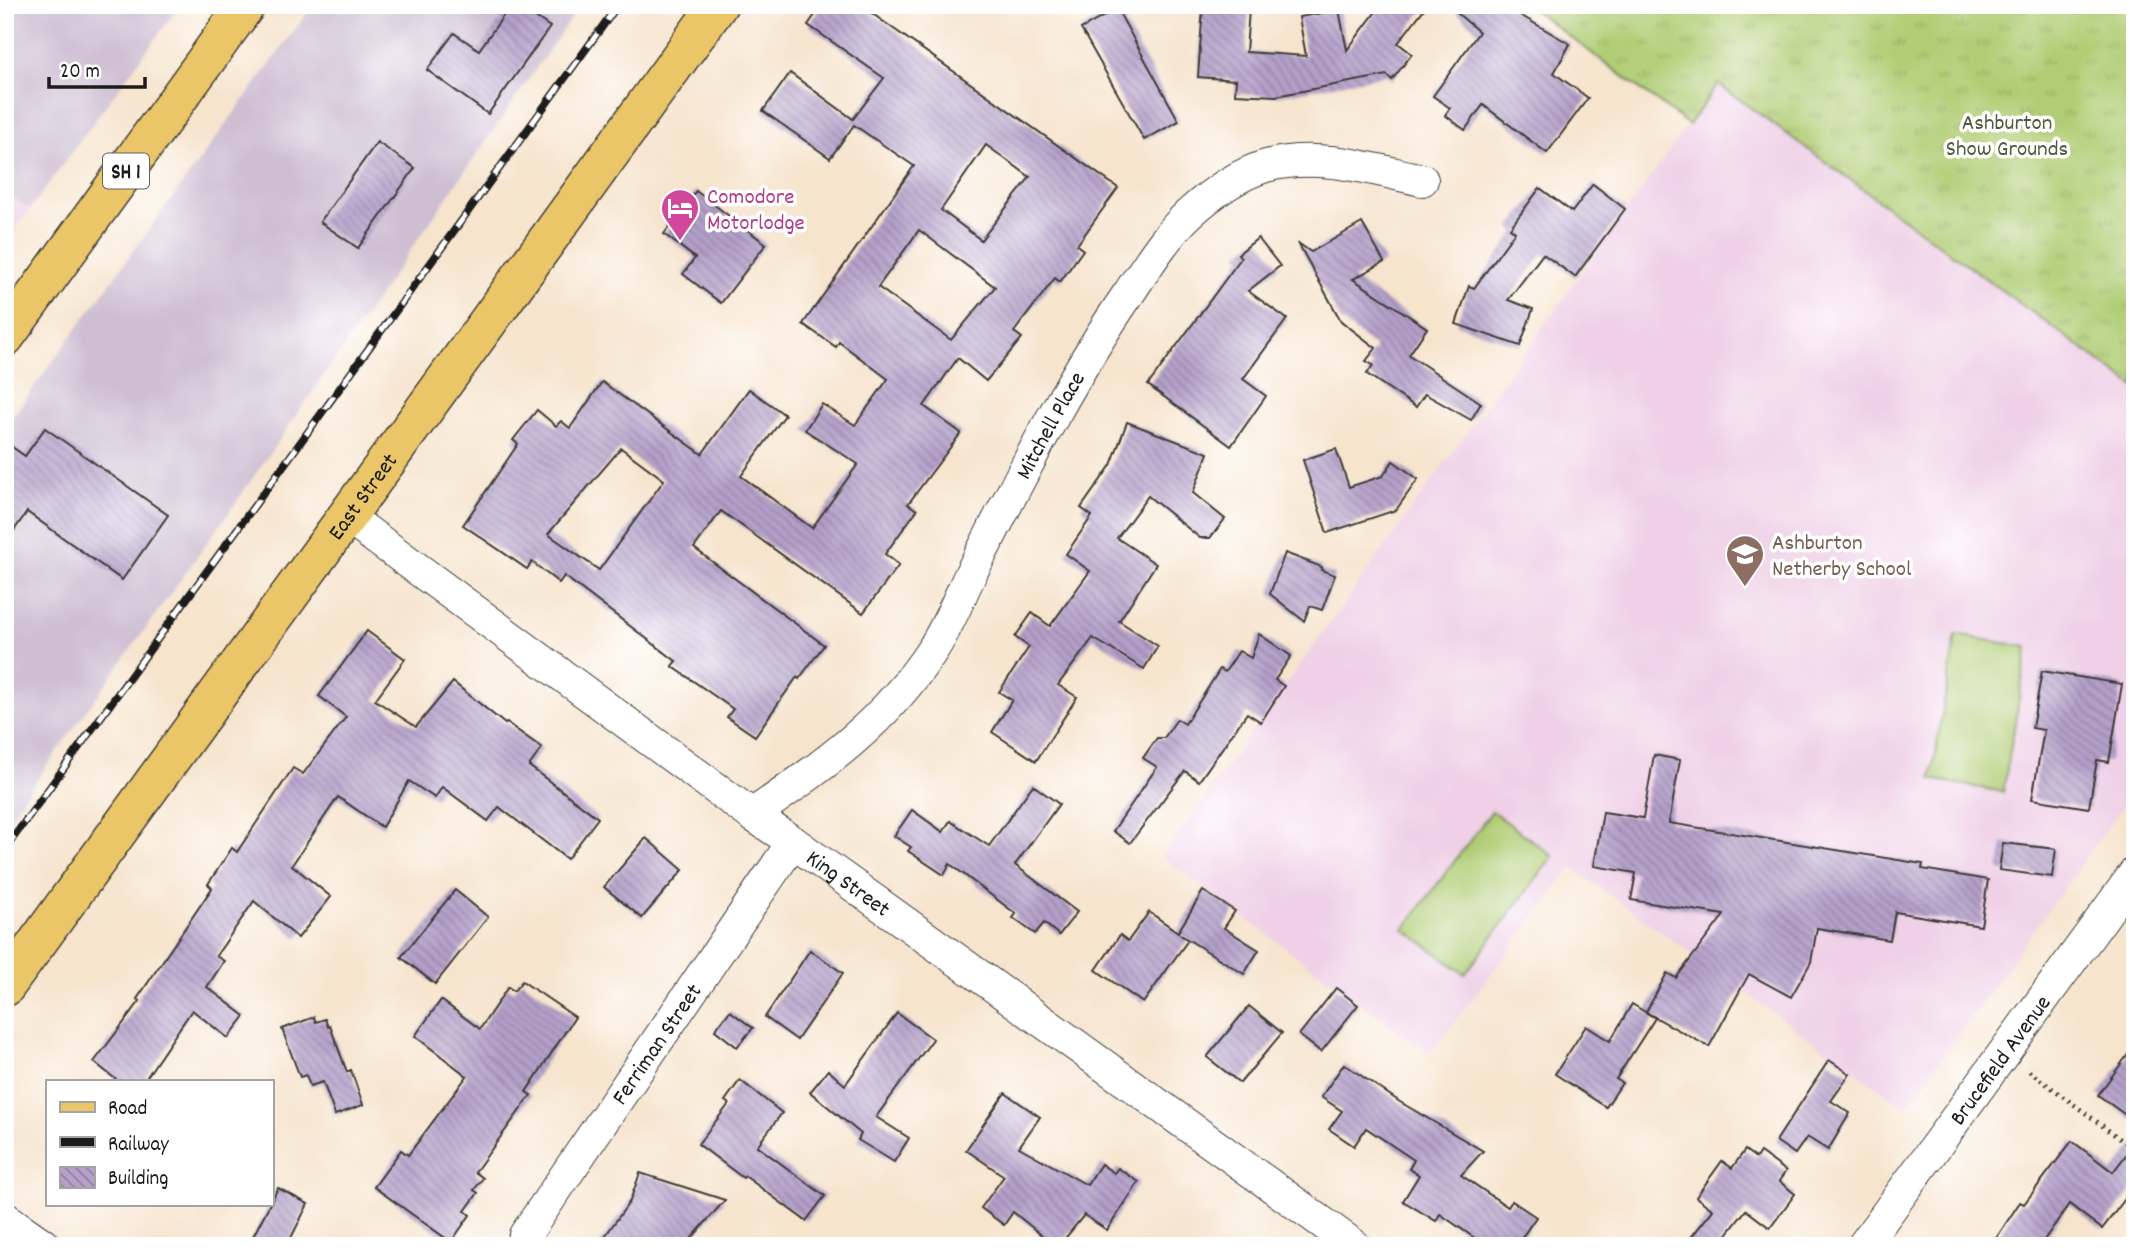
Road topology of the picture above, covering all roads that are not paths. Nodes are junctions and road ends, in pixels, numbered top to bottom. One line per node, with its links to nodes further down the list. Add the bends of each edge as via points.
1 (246, 5): 4 (main road, SH 1)
2 (718, 5): 5 (main road, East Street)
3 (1422, 180): 6 (street, Mitchell Place, via 1332,161 1289,162 1265,166 1234,180 1189,214 1156,253 1095,342 934,647 898,698 857,739)
4 (5, 337)
5 (347, 517): 6 (street, King Street); 9 (main road, East Street)
6 (752, 815): 7 (street, King Street)
7 (793, 842): 12 (street, Ferriman Street, via 525,1235); 13 (street, King Street)
8 (2135, 873): 14 (street, Brucefield Avenue)
9 (5, 987)
10 (5, 1218): 11 (street)
11 (45, 1246)
12 (523, 1246)
13 (1355, 1246)
14 (1863, 1246)

